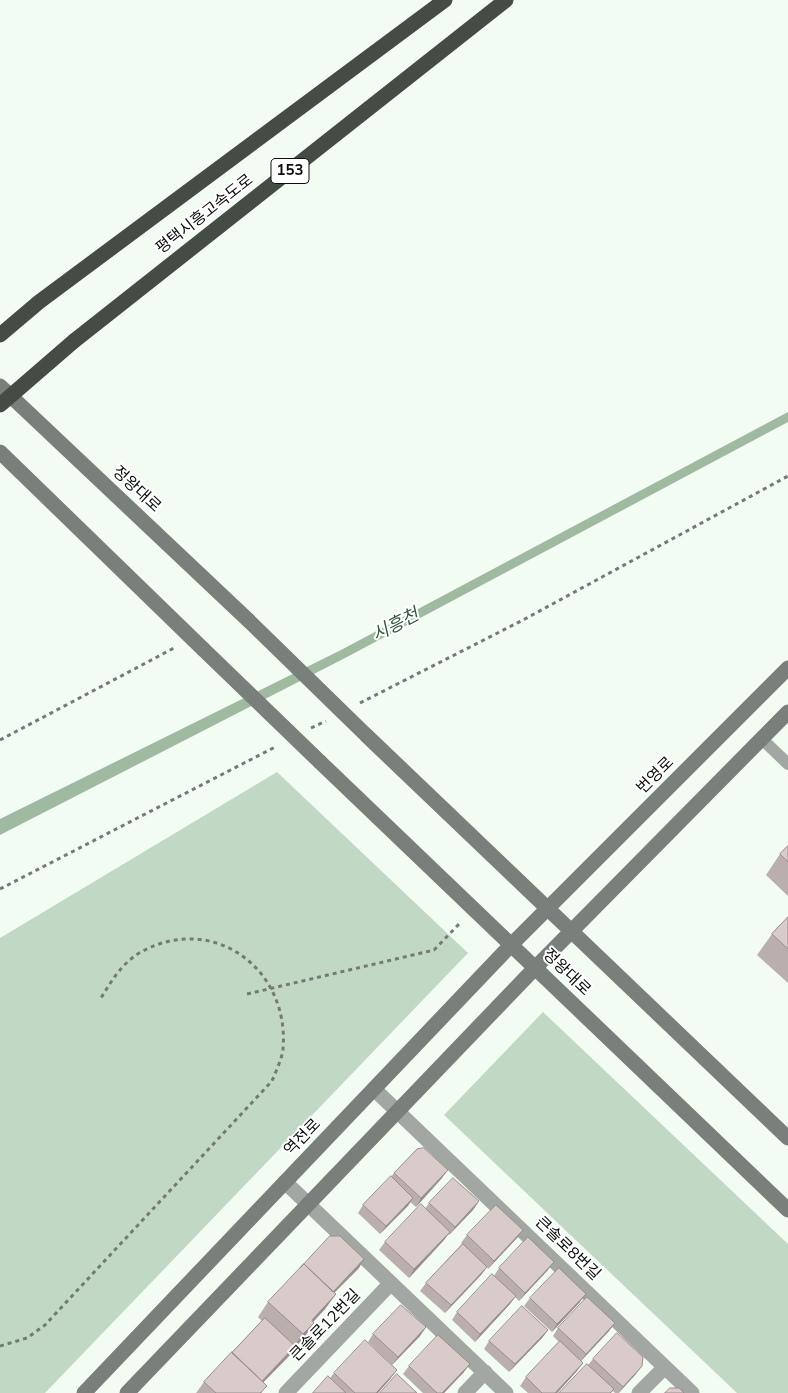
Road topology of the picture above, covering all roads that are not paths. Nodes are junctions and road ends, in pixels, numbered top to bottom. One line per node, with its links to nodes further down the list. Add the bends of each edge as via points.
1 (445, 0): 3 (highway, 평택시흥고속도로 / 153, via 39,302)
2 (506, 0): 5 (highway, 평택시흥고속도로 / 153, bridge, via 74,341)
3 (0, 335)
4 (0, 386): 11 (street, 정왕대로, bridge)
5 (0, 404)
6 (0, 452): 13 (street, 정왕대로, bridge)
7 (788, 668): 11 (street, 번영로)
8 (788, 712): 9 (street)
9 (762, 739): 10 (lane); 12 (street)
10 (788, 764)
11 (548, 909): 12 (street, 정왕대로); 13 (street, 역전로)
12 (572, 932): 14 (street); 17 (street, 정왕대로)
13 (511, 945): 14 (street, 정왕대로); 15 (street, 역전로)
14 (535, 968): 16 (street); 20 (street, 정왕대로)
15 (374, 1089): 16 (street, 큰솔로8번길); 18 (street, 역전로)
16 (397, 1111): 19 (street); 22 (street, 큰솔로8번길)
17 (788, 1138)
18 (286, 1182): 19 (street); 24 (street, 역전로)
19 (308, 1204): 21 (street); 25 (street)
20 (788, 1210)
21 (391, 1283): 23 (street); 26 (street, 큰솔로12번길)
22 (665, 1367): 29 (street); 30 (street, 큰솔로8번길)
23 (485, 1372): 27 (street); 28 (street)
24 (84, 1393)
25 (126, 1393)
26 (286, 1393)
27 (465, 1393)
28 (506, 1393)
29 (639, 1393)
30 (692, 1393)

